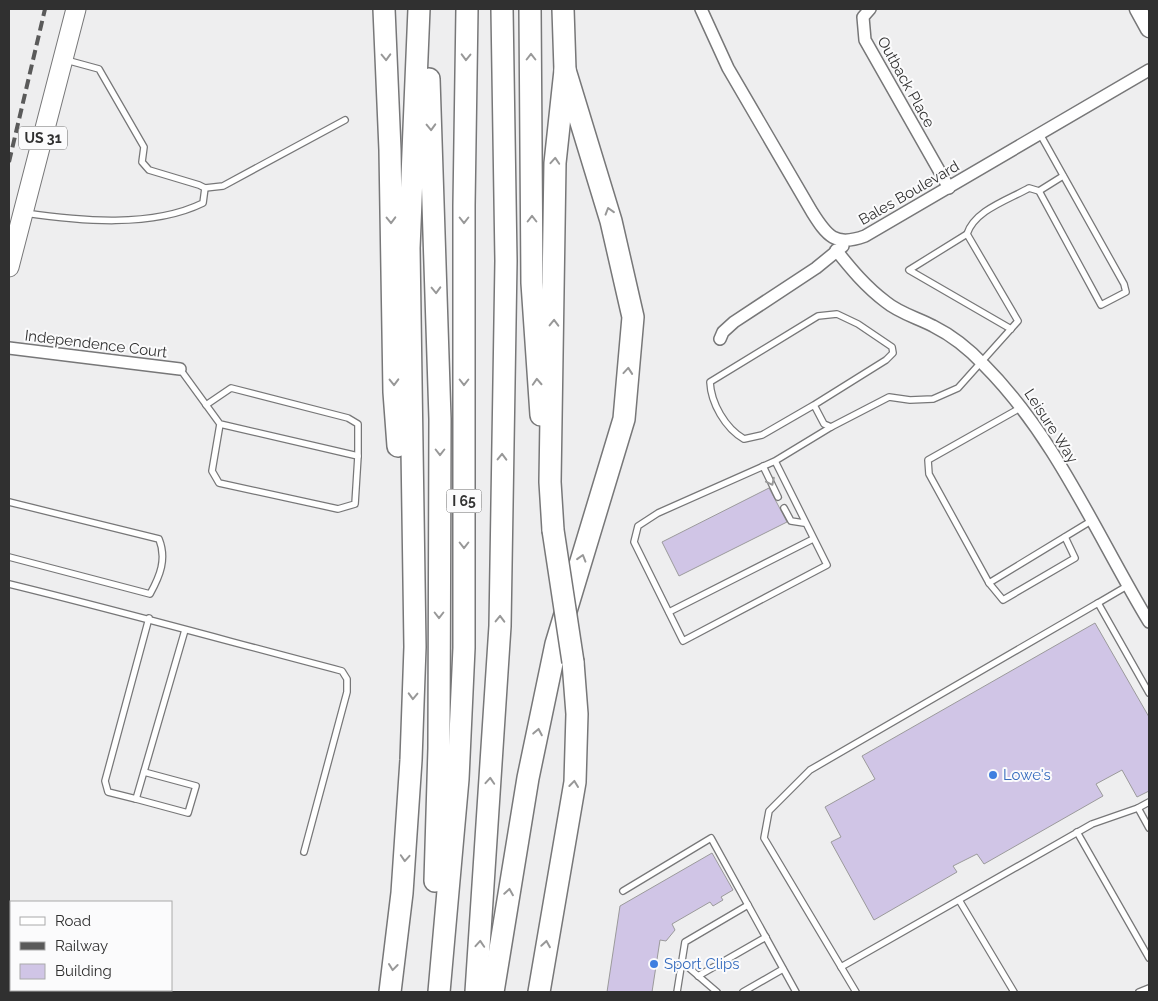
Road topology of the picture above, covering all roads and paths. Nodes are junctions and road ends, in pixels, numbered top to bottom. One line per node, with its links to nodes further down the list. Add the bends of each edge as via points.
1 (76, 9): 13 (main road, US 31)
2 (384, 9): 57 (highway, one-way to 57, via 394,392)
3 (419, 9): 57 (highway, via 409,248)
4 (427, 9): 77 (highway, one-way to 77, via 440,419 439,748)
5 (467, 9): 78 (highway, I 65, one-way to 78, via 464,648 458,779)
6 (502, 9): 79 (highway, I 65, one-way to 6, via 500,626 506,261)
7 (530, 9): 40 (highway, one-way to 7, via 537,391 532,283)
8 (564, 9): 14 (highway)
9 (700, 9): 24 (street, Bales Boulevard, via 728,68 825,233 839,240)
10 (1138, 9): 12 (street)
11 (866, 10): 20 (street, Outback Place, via 862,23 865,40)
12 (1149, 29)
13 (64, 60): 19 (lane, via 99,69 144,147 142,162 149,170); 22 (main road, US 31)
14 (565, 70): 40 (highway, one-way to 14, via 555,163); 80 (highway, one-way to 14, via 528,778 556,644 624,420 633,317 612,221)
15 (1149, 70): 17 (street, Bales Boulevard)
16 (345, 120): 19 (lane, via 223,186)
17 (1040, 134): 18 (lane); 20 (street, Bales Boulevard)
18 (1063, 176): 21 (lane); 21 (lane, via 1126,292 1101,304)
19 (205, 188): 22 (lane, via 203,203 164,217 63,218)
20 (949, 188): 24 (street, Bales Boulevard)
21 (1039, 191): 23 (lane, via 1029,188 978,216 970,224)
22 (23, 213): 26 (main road, US 31)
23 (967, 234): 27 (lane, via 1018,321); 27 (lane, via 908,270)
24 (851, 241): 25 (street)
25 (836, 250): 28 (street, via 816,268 734,322); 30 (street, Leisure Way, via 858,278 887,304 935,327)
26 (9, 267)
27 (1012, 329): 30 (lane)
28 (720, 339)
29 (9, 348): 31 (street, Independence Court)
30 (982, 363): 34 (street, Leisure Way); 36 (lane, via 958,388 933,399 889,397)
31 (180, 369): 32 (lane)
32 (206, 405): 35 (lane); 37 (lane, via 230,388 348,418 358,424)
33 (814, 405): 33 (lane, via 886,360 893,353 892,348 858,324 837,314 818,316 710,382 710,397 733,433 744,439 762,434); 36 (lane, via 824,424)
34 (1022, 407): 44 (street, Leisure Way, via 1060,465); 49 (lane, via 928,460 929,474)
35 (220, 424): 37 (lane); 37 (lane, via 212,471 219,482 228,485 338,509 355,504)
36 (831, 427): 38 (lane)
37 (358, 456)
38 (775, 461): 39 (lane); 45 (lane)
39 (763, 466): 41 (lane, one-way to 41); 53 (lane, via 667,509 638,526 634,542)
40 (550, 482): 81 (highway, one-way to 40, bridge, via 574,782 577,714 573,662 553,530)
41 (778, 497)
42 (9, 502): 48 (lane, via 158,539 164,552 160,576 150,594)
43 (784, 508): 45 (lane, via 791,521)
44 (1091, 522): 46 (lane); 51 (street, Leisure Way)
45 (804, 523): 47 (lane)
46 (1065, 537): 49 (lane); 49 (lane, via 1075,558 1003,600)
47 (813, 539): 53 (lane); 53 (lane, via 827,565 683,641)
48 (9, 557)
49 (989, 583)
50 (9, 584): 54 (lane)
51 (1127, 586): 52 (lane); 55 (street, Leisure Way)
52 (1098, 603): 58 (lane); 72 (lane, via 810,770 769,811 764,838)
53 (669, 612)
54 (148, 618): 56 (lane); 60 (lane, via 105,781 108,792)
55 (1149, 622)
56 (185, 630): 59 (lane); 65 (lane, via 342,670 347,679 348,692)
57 (415, 647): 76 (highway, one-way to 76, via 402,893)
58 (1149, 693)
59 (144, 772): 60 (lane); 60 (lane, via 196,786 188,813)
60 (136, 799)
61 (1149, 802): 62 (lane)
62 (1138, 808): 63 (lane); 64 (lane)
63 (1149, 828)
64 (1077, 832): 67 (lane); 70 (lane)
65 (304, 852)
66 (623, 891): 68 (lane, via 711,838)
67 (959, 900): 72 (lane); 87 (lane)
68 (748, 904): 69 (lane); 71 (lane, via 685,942)
69 (766, 937): 73 (lane); 74 (lane)
70 (1149, 958)
71 (682, 962): 74 (lane); 82 (lane)
72 (842, 967): 86 (lane)
73 (783, 970): 84 (lane); 85 (lane)
74 (698, 976): 83 (lane)
75 (1149, 988): 88 (lane)
76 (390, 992)
77 (432, 992)
78 (439, 992)
79 (476, 992)
80 (493, 992)
81 (539, 992)
82 (677, 992)
83 (717, 992)
84 (743, 992)
85 (796, 992)
86 (856, 992)
87 (1014, 992)
88 (1139, 992)

